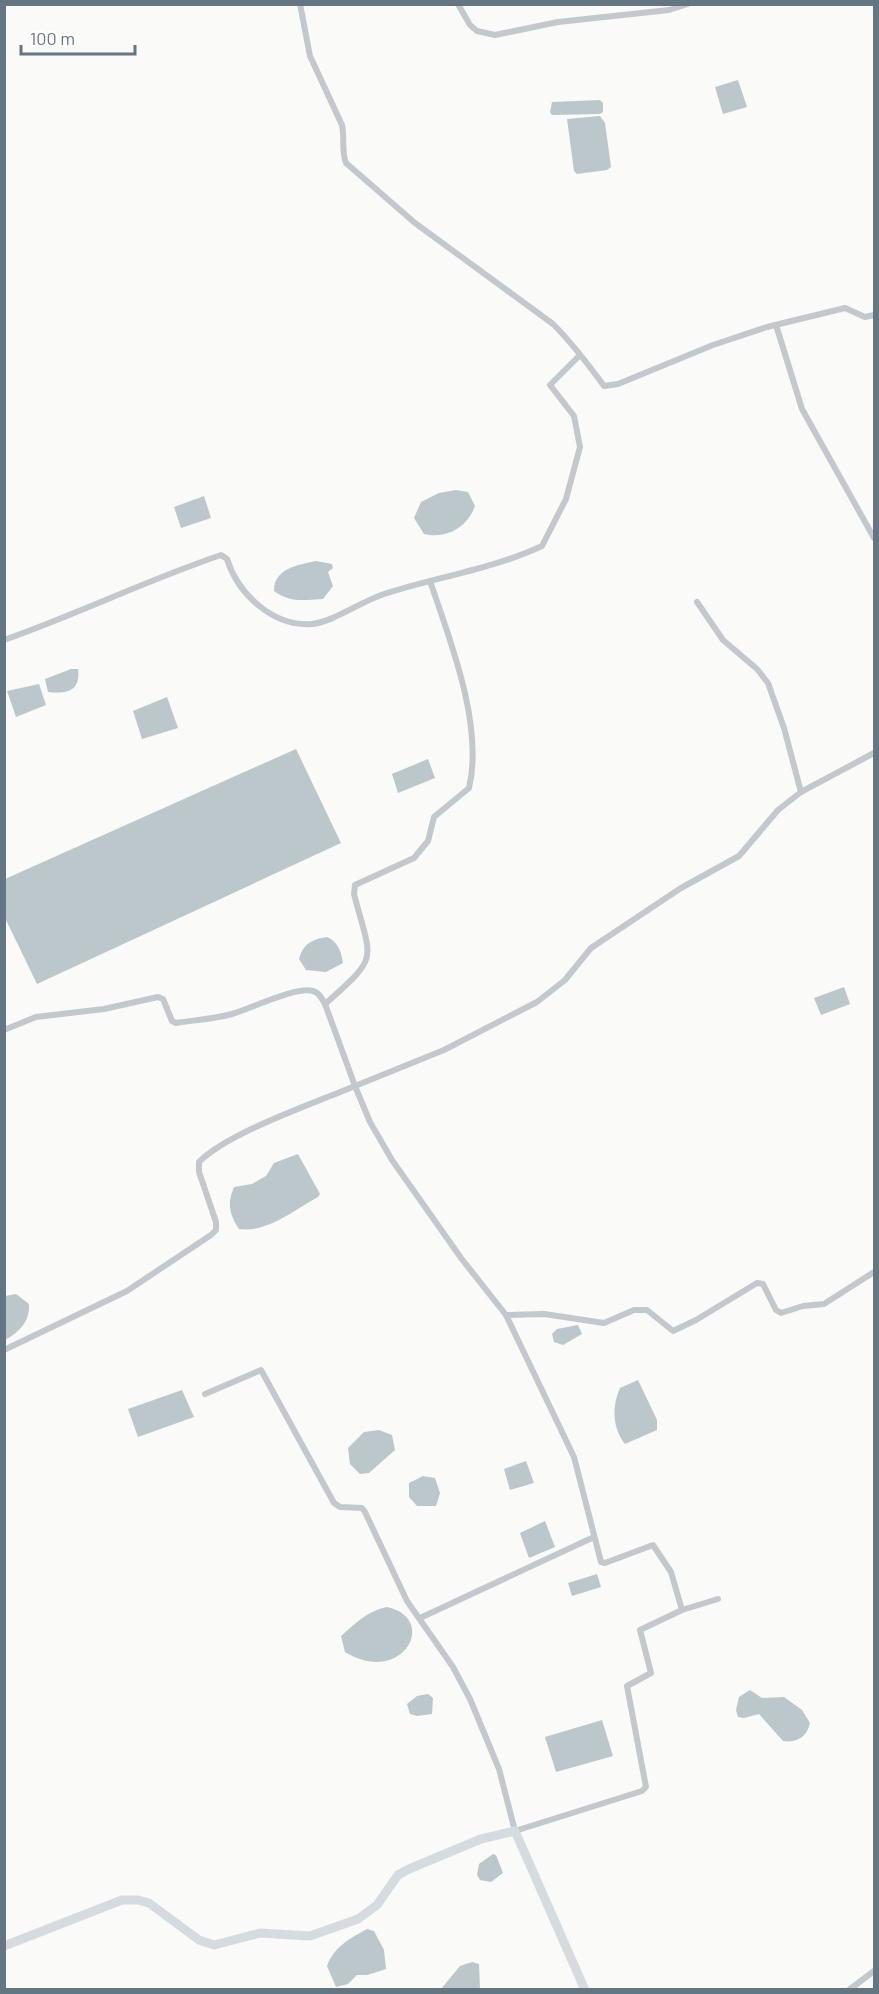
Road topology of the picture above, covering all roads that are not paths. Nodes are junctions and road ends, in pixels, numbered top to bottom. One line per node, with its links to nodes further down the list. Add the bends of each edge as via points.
1 (300, 4): 6 (street, via 310,56 342,125 346,163 415,223 553,324)
2 (458, 4): 3 (street, via 477,31 495,34 558,22 669,10)
3 (688, 4)
4 (874, 315): 5 (street, via 865,316 845,308)
5 (776, 325): 6 (street, via 712,345 609,387); 7 (street, via 802,409)
6 (579, 356): 8 (street, via 550,385 574,416 580,447 566,499 546,542 538,548)
7 (874, 538)
8 (430, 581): 10 (street, via 382,594 314,624 304,624 278,618 253,603 221,555); 13 (street, via 467,706 472,756 469,788 434,817 428,841 414,858 355,885 370,953 361,971)
9 (697, 602): 12 (street, via 723,640 768,683)
10 (4, 640)
11 (874, 753): 12 (street)
12 (801, 792): 15 (street, via 778,810 739,856 681,888 591,948 565,980 537,1002 444,1050)
13 (325, 1004): 14 (street, via 321,995 303,991 232,1014 176,1023 158,997 104,1009 36,1017); 15 (street)
14 (4, 1030)
15 (355, 1086): 17 (street, via 392,1160); 18 (street, via 207,1154 200,1162 199,1173 216,1222 211,1235 127,1291)
16 (874, 1272): 17 (street, via 824,1304 781,1313 763,1284 757,1282 673,1331 647,1310 634,1310 604,1323 544,1314)
17 (506, 1315): 20 (street, via 574,1457)
18 (4, 1350)
19 (206, 1394): 23 (street, via 256,1370 265,1373 326,1490 340,1507 362,1508 366,1512)
20 (594, 1537): 22 (street, via 599,1558 605,1563 656,1547 671,1572); 23 (street)
21 (718, 1599): 22 (street)
22 (682, 1610): 24 (street, via 640,1630 651,1673 627,1686 646,1787)
23 (420, 1618): 24 (street, via 470,1699 499,1769)
24 (515, 1831): 25 (main road, via 481,1839 409,1869 398,1875 376,1905 358,1919 310,1936 260,1933 214,1945 199,1940 149,1903 122,1900); 27 (main road)
25 (4, 1946)
26 (874, 1971): 28 (street)
27 (585, 1989)
28 (849, 1989)

